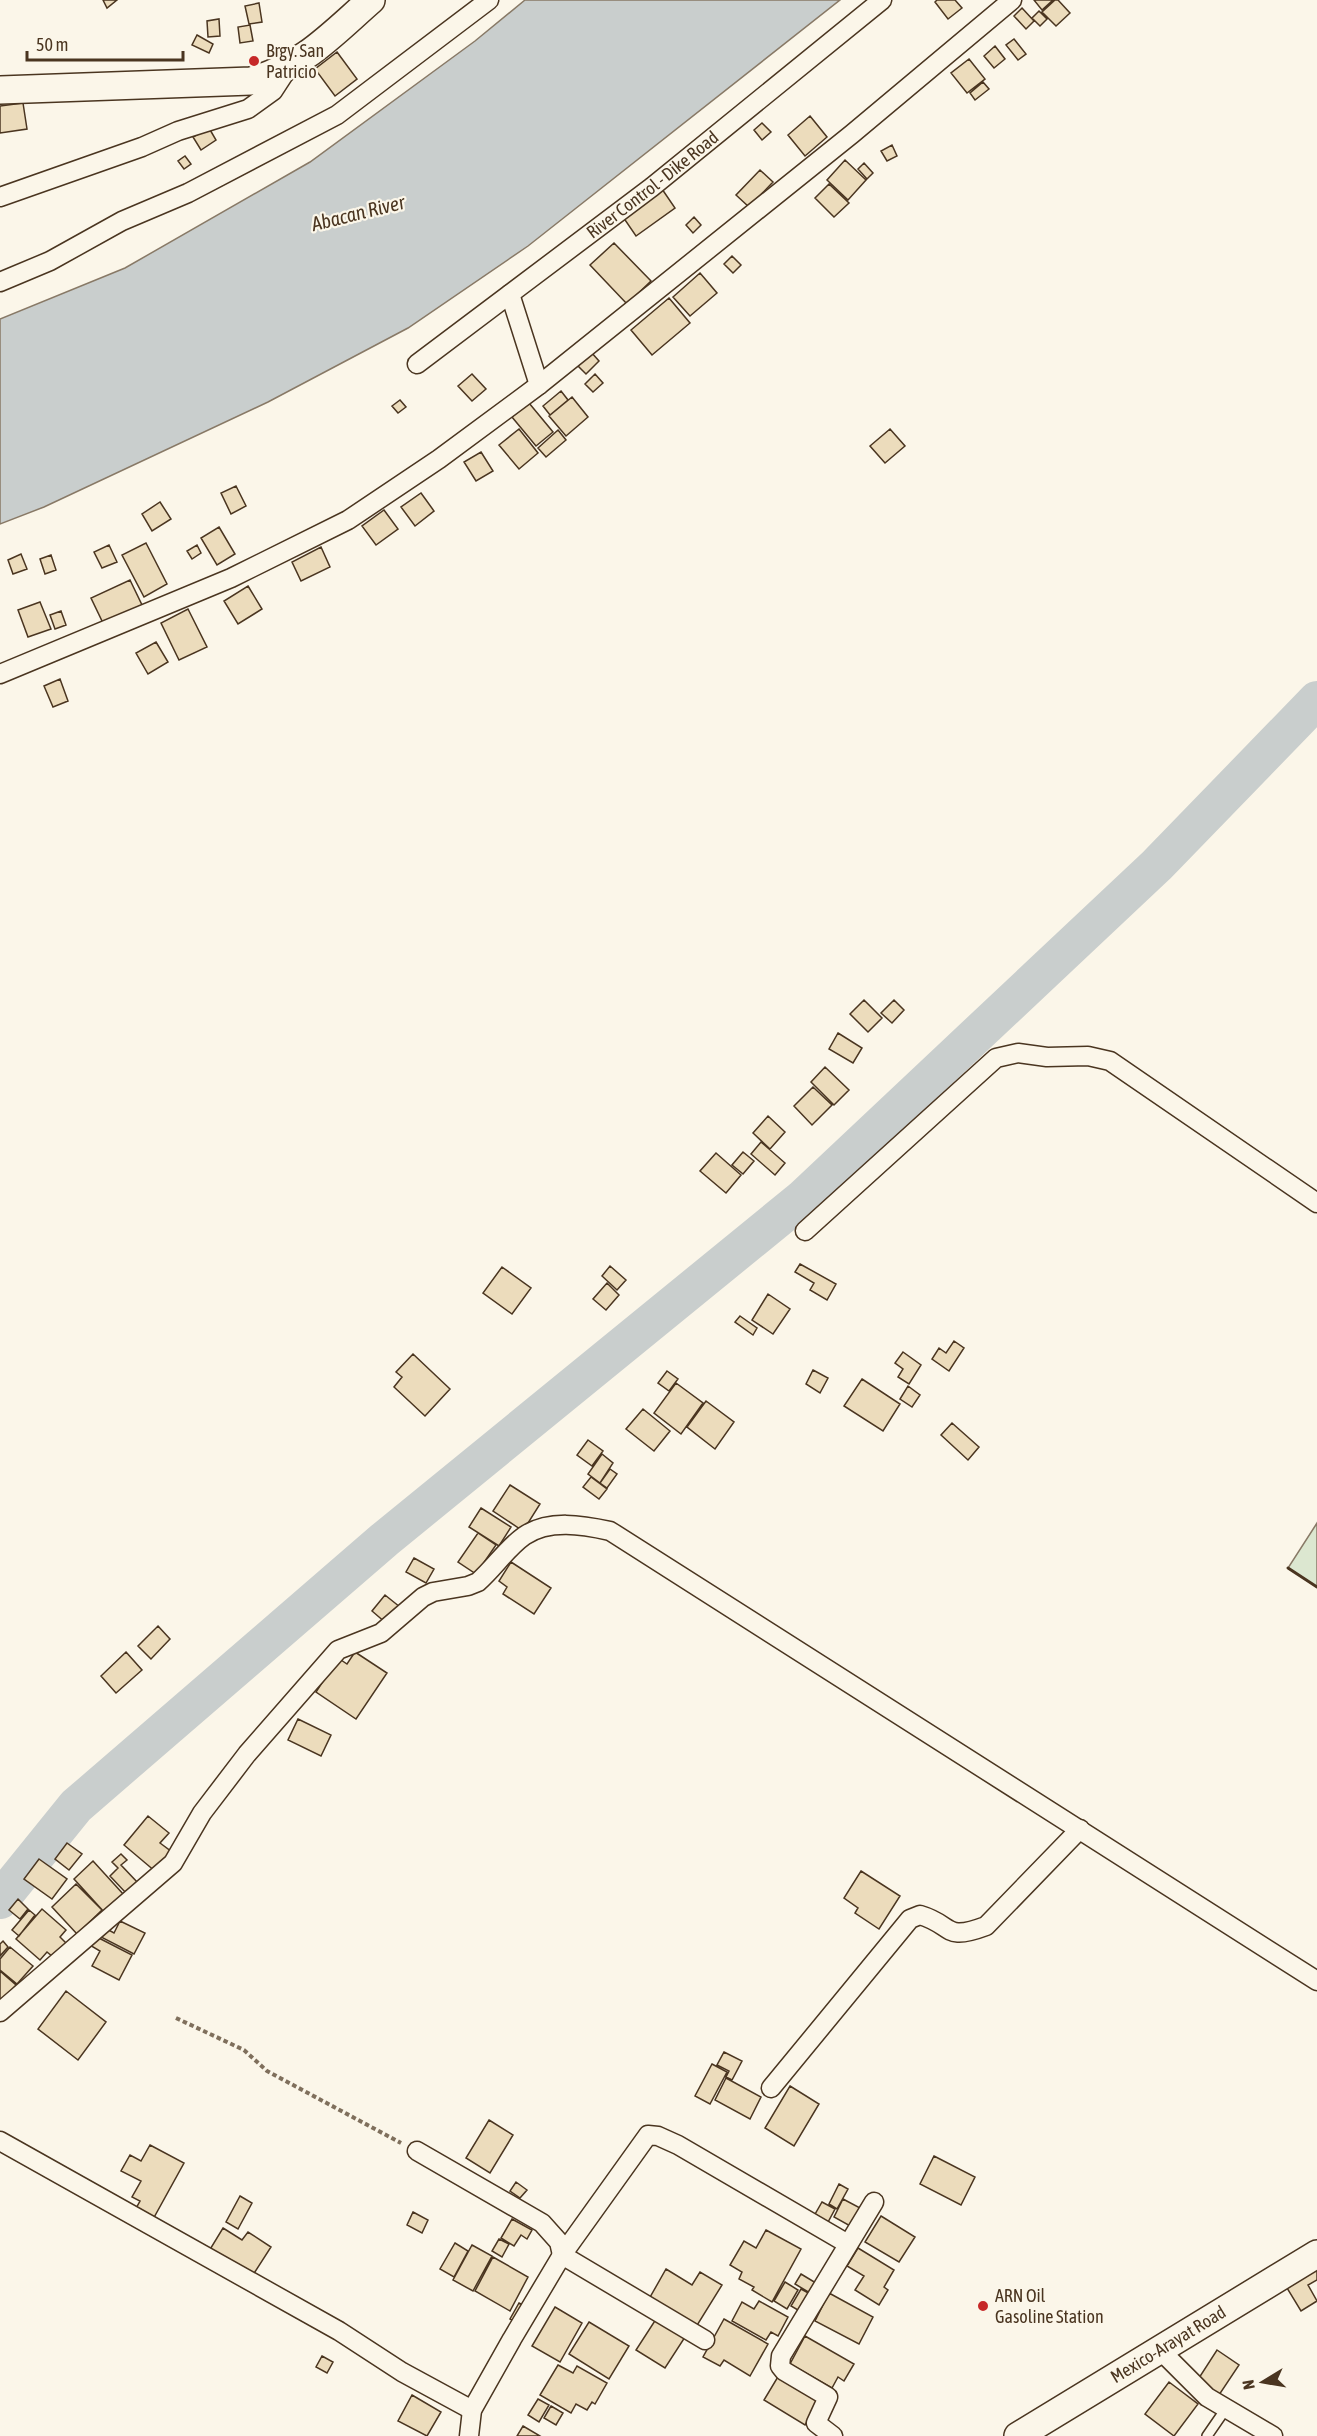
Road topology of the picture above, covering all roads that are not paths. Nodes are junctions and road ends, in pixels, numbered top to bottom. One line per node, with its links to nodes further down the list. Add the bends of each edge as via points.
1 (371, 0): 5 (street)
2 (489, 0): 8 (street, via 337,115 188,193)
3 (882, 0): 9 (street, River Control - Dike Road, via 652,187)
4 (1012, 0): 11 (street, via 852,134)
5 (288, 68): 6 (street, via 251,81); 7 (street, via 273,91 248,109)
6 (0, 90)
7 (0, 197)
8 (0, 282)
9 (510, 294): 10 (street, River Control - Dike Road); 11 (street)
10 (417, 364)
11 (538, 385): 12 (street, via 348,520 231,578)
12 (0, 674)
13 (1317, 1203): 14 (street, via 1110,1061 1088,1056 1018,1053 996,1058)
14 (805, 1231)
15 (1080, 1829): 16 (street); 17 (street, via 610,1531 556,1526 524,1536 478,1582 433,1592 381,1633 338,1650 247,1754 202,1813 173,1863); 18 (street, via 986,1926 965,1934 948,1931 925,1916 910,1919)
16 (1317, 1982)
17 (0, 2012)
18 (771, 2088)
19 (0, 2141): 28 (street)
20 (417, 2151): 24 (street, via 542,2223 559,2242)
21 (874, 2202): 22 (street)
22 (848, 2244): 24 (street, via 678,2145 648,2135); 30 (street, via 780,2362 784,2372 827,2395 816,2423)
23 (1317, 2254): 26 (street, Mexico-Arayat Road)
24 (562, 2255): 25 (street); 28 (street)
25 (705, 2340)
26 (1160, 2350): 27 (street, via 1207,2397); 31 (street, Mexico-Arayat Road)
27 (1227, 2407): 32 (lane); 33 (street)
28 (472, 2410): 29 (street)
29 (469, 2436)
30 (833, 2436)
31 (1018, 2436)
32 (1207, 2436)
33 (1273, 2436)

